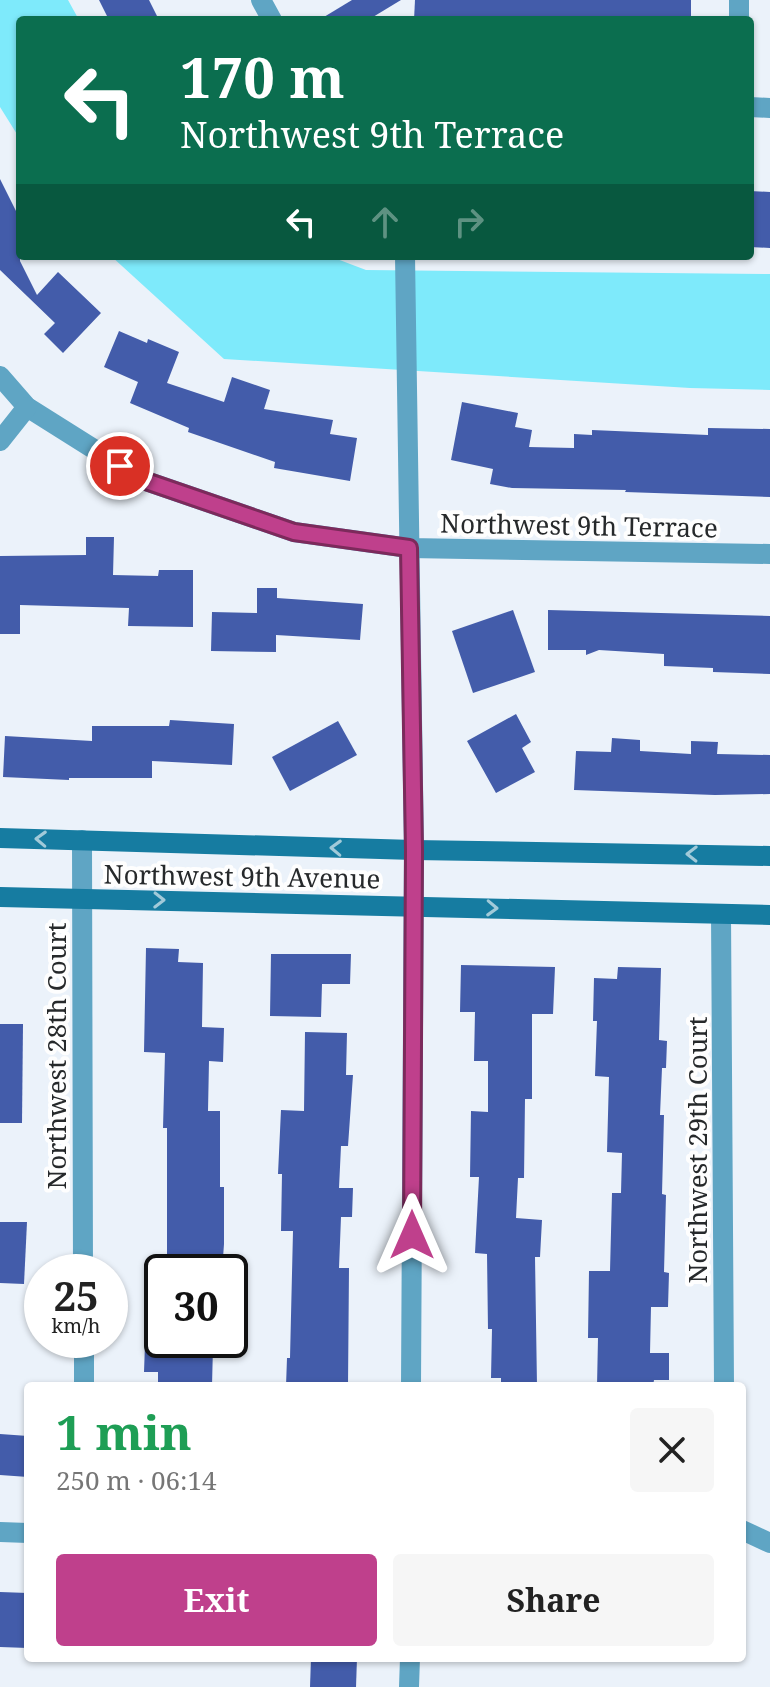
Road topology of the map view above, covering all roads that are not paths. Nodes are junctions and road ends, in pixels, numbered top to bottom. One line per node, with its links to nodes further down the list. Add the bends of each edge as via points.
1 (405, 260): 5 (street)
2 (0, 376): 3 (street, Northwest 9th Terrace)
3 (27, 407): 4 (street); 5 (street, Northwest 9th Terrace, via 143,480 182,495 294,532)
4 (0, 441)
5 (409, 548): 6 (street, Northwest 9th Terrace); 9 (street)
6 (770, 554)
7 (0, 838): 8 (main road, Northwest 9th Avenue, one-way to 7)
8 (82, 840): 9 (main road, Northwest 9th Avenue, one-way to 8); 12 (street, Northwest 28th Court)
9 (414, 850): 10 (main road, Northwest 9th Avenue, one-way to 9); 13 (street)
10 (770, 856)
11 (0, 897): 12 (main road, Northwest 9th Avenue)
12 (81, 898): 13 (main road, Northwest 9th Avenue, one-way to 13); 16 (street, Northwest 28th Court)
13 (414, 906): 14 (main road, Northwest 9th Avenue, one-way to 14); 19 (street)
14 (721, 914): 15 (main road, Northwest 9th Avenue); 20 (street, Northwest 29th Court)
15 (770, 915)
16 (83, 1254)
17 (84, 1358): 18 (street)
18 (84, 1382)
19 (411, 1382)
20 (724, 1382)
21 (0, 1532): 23 (street)
22 (746, 1532): 24 (street)
23 (24, 1533)
24 (770, 1543)
25 (410, 1662): 26 (street)
26 (409, 1687)

